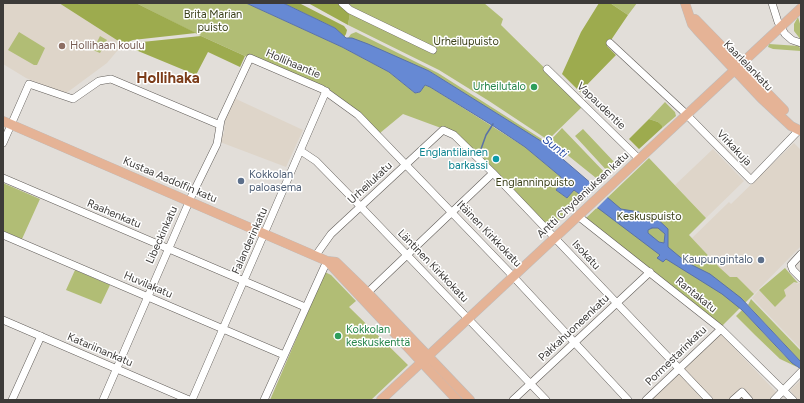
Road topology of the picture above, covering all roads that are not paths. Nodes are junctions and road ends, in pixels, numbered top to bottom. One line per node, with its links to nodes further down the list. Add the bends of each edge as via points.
1 (342, 3): 8 (street, via 350,10)
2 (686, 3): 11 (main road, Kaarlelankatu, via 694,27)
3 (772, 3): 5 (street)
4 (801, 8): 5 (main road, Antti Chydeniuksen katu)
5 (781, 28): 7 (street, via 792,40); 11 (main road, Antti Chydeniuksen katu)
6 (610, 43): 13 (street)
7 (801, 43)
8 (433, 50)
9 (250, 58): 12 (street, Hollihaantie); 15 (street, Libeckinkatu)
10 (548, 68): 20 (street, Vapaudentie)
11 (737, 68): 13 (main road, Antti Chydeniuksen katu); 17 (main road, Kaarlelankatu, via 791,126)
12 (326, 91): 19 (street, Falanderinkatu); 21 (street, Itäinen Kirkkokatu, via 358,115)
13 (687, 115): 17 (street, Virkakuja, via 750,180); 20 (main road, Antti Chydeniuksen katu)
14 (7, 123): 15 (street, via 29,84 66,98 75,98 99,81 111,79); 18 (street); 24 (main road, Kustaa Aadolfin katu)
15 (220, 125): 24 (street, Libeckinkatu, via 217,144)
16 (443, 130): 21 (street, Urheilukatu); 22 (street, Isokatu, via 454,135)
17 (800, 131)
18 (3, 143)
19 (301, 151): 25 (street, Läntinen Kirkkokatu, via 316,161); 28 (street, Falanderinkatu)
20 (640, 159): 27 (main road, Antti Chydeniuksen katu)
21 (406, 165): 25 (street, Urheilukatu); 26 (street, Itäinen Kirkkokatu)
22 (493, 173): 26 (street); 30 (street, Isokatu)
23 (3, 178): 31 (street, Raahenkatu)
24 (189, 201): 28 (main road, Kustaa Aadolfin katu); 31 (street, Libeckinkatu)
25 (361, 207): 33 (street, Urheilukatu, via 331,234); 34 (street, Läntinen Kirkkokatu)
26 (452, 212): 34 (street); 37 (street, Itäinen Kirkkokatu)
27 (578, 216): 30 (main road, Antti Chydeniuksen katu); 36 (street, Rantakatu)
28 (265, 233): 33 (main road, Kustaa Aadolfin katu); 39 (street, Falanderinkatu)
29 (3, 235): 41 (street, Huvilakatu)
30 (555, 237): 37 (main road, Antti Chydeniuksen katu); 42 (street, Isokatu)
31 (168, 249): 39 (street, Raahenkatu); 41 (street, Libeckinkatu)
32 (801, 254): 38 (street, via 791,265)
33 (316, 255): 35 (main road, Kustaa Aadolfin katu)
34 (407, 255): 40 (street); 44 (street, Läntinen Kirkkokatu)
35 (327, 261): 40 (main road, Kustaa Aadolfin katu, via 341,265); 43 (street)
36 (650, 272): 42 (street, Pakkahuoneenkatu); 47 (street, Rantakatu)
37 (514, 276): 44 (main road, Antti Chydeniuksen katu); 49 (street, Itäinen Kirkkokatu)
38 (801, 278)
39 (244, 281): 43 (street, Raahenkatu); 46 (street, Falanderinkatu)
40 (365, 296): 51 (main road, Kustaa Aadolfin katu); 52 (main road, Kustaa Aadolfin katu)
41 (148, 297): 46 (street, Huvilakatu); 53 (street, Libeckinkatu)
42 (617, 304): 49 (street, Pakkahuoneenkatu); 54 (street, Isokatu)
43 (305, 307): 50 (street)
44 (468, 319): 51 (main road, Antti Chydeniuksen katu); 56 (street, Läntinen Kirkkokatu)
45 (3, 320): 48 (street, Katariinankatu)
46 (224, 329): 50 (street, Huvilakatu); 61 (street, Falanderinkatu)
47 (721, 329): 54 (street, Pormestarinkatu); 57 (street, Rantakatu)
48 (41, 336): 53 (street, Katariinankatu); 58 (street)
49 (574, 343): 56 (street, Pakkahuoneenkatu); 68 (street, Itäinen Kirkkokatu)
50 (284, 355): 62 (street)
51 (429, 356): 52 (main road, Antti Chydeniuksen katu); 65 (main road, Kustaa Aadolfin katu)
52 (421, 362): 63 (main road, Antti Chydeniuksen katu); 64 (main road, Kustaa Aadolfin katu)
53 (116, 369): 59 (street, Libeckinkatu); 60 (street, Katariinankatu)
54 (680, 369): 69 (street, Pormestarinkatu); 70 (street, Isokatu)
55 (801, 372): 57 (street)
56 (530, 384): 66 (street, Pakkahuoneenkatu); 67 (street, Läntinen Kirkkokatu)
57 (783, 390): 73 (street); 74 (street, Rantakatu)
58 (12, 400)
59 (103, 400)
60 (189, 400)
61 (192, 400)
62 (264, 400)
63 (381, 400)
64 (457, 400)
65 (470, 400)
66 (513, 400)
67 (546, 400)
68 (628, 400)
69 (646, 400)
70 (709, 400)
71 (733, 400): 72 (street, via 742,392)
72 (749, 400)
73 (774, 400)
74 (793, 400)

